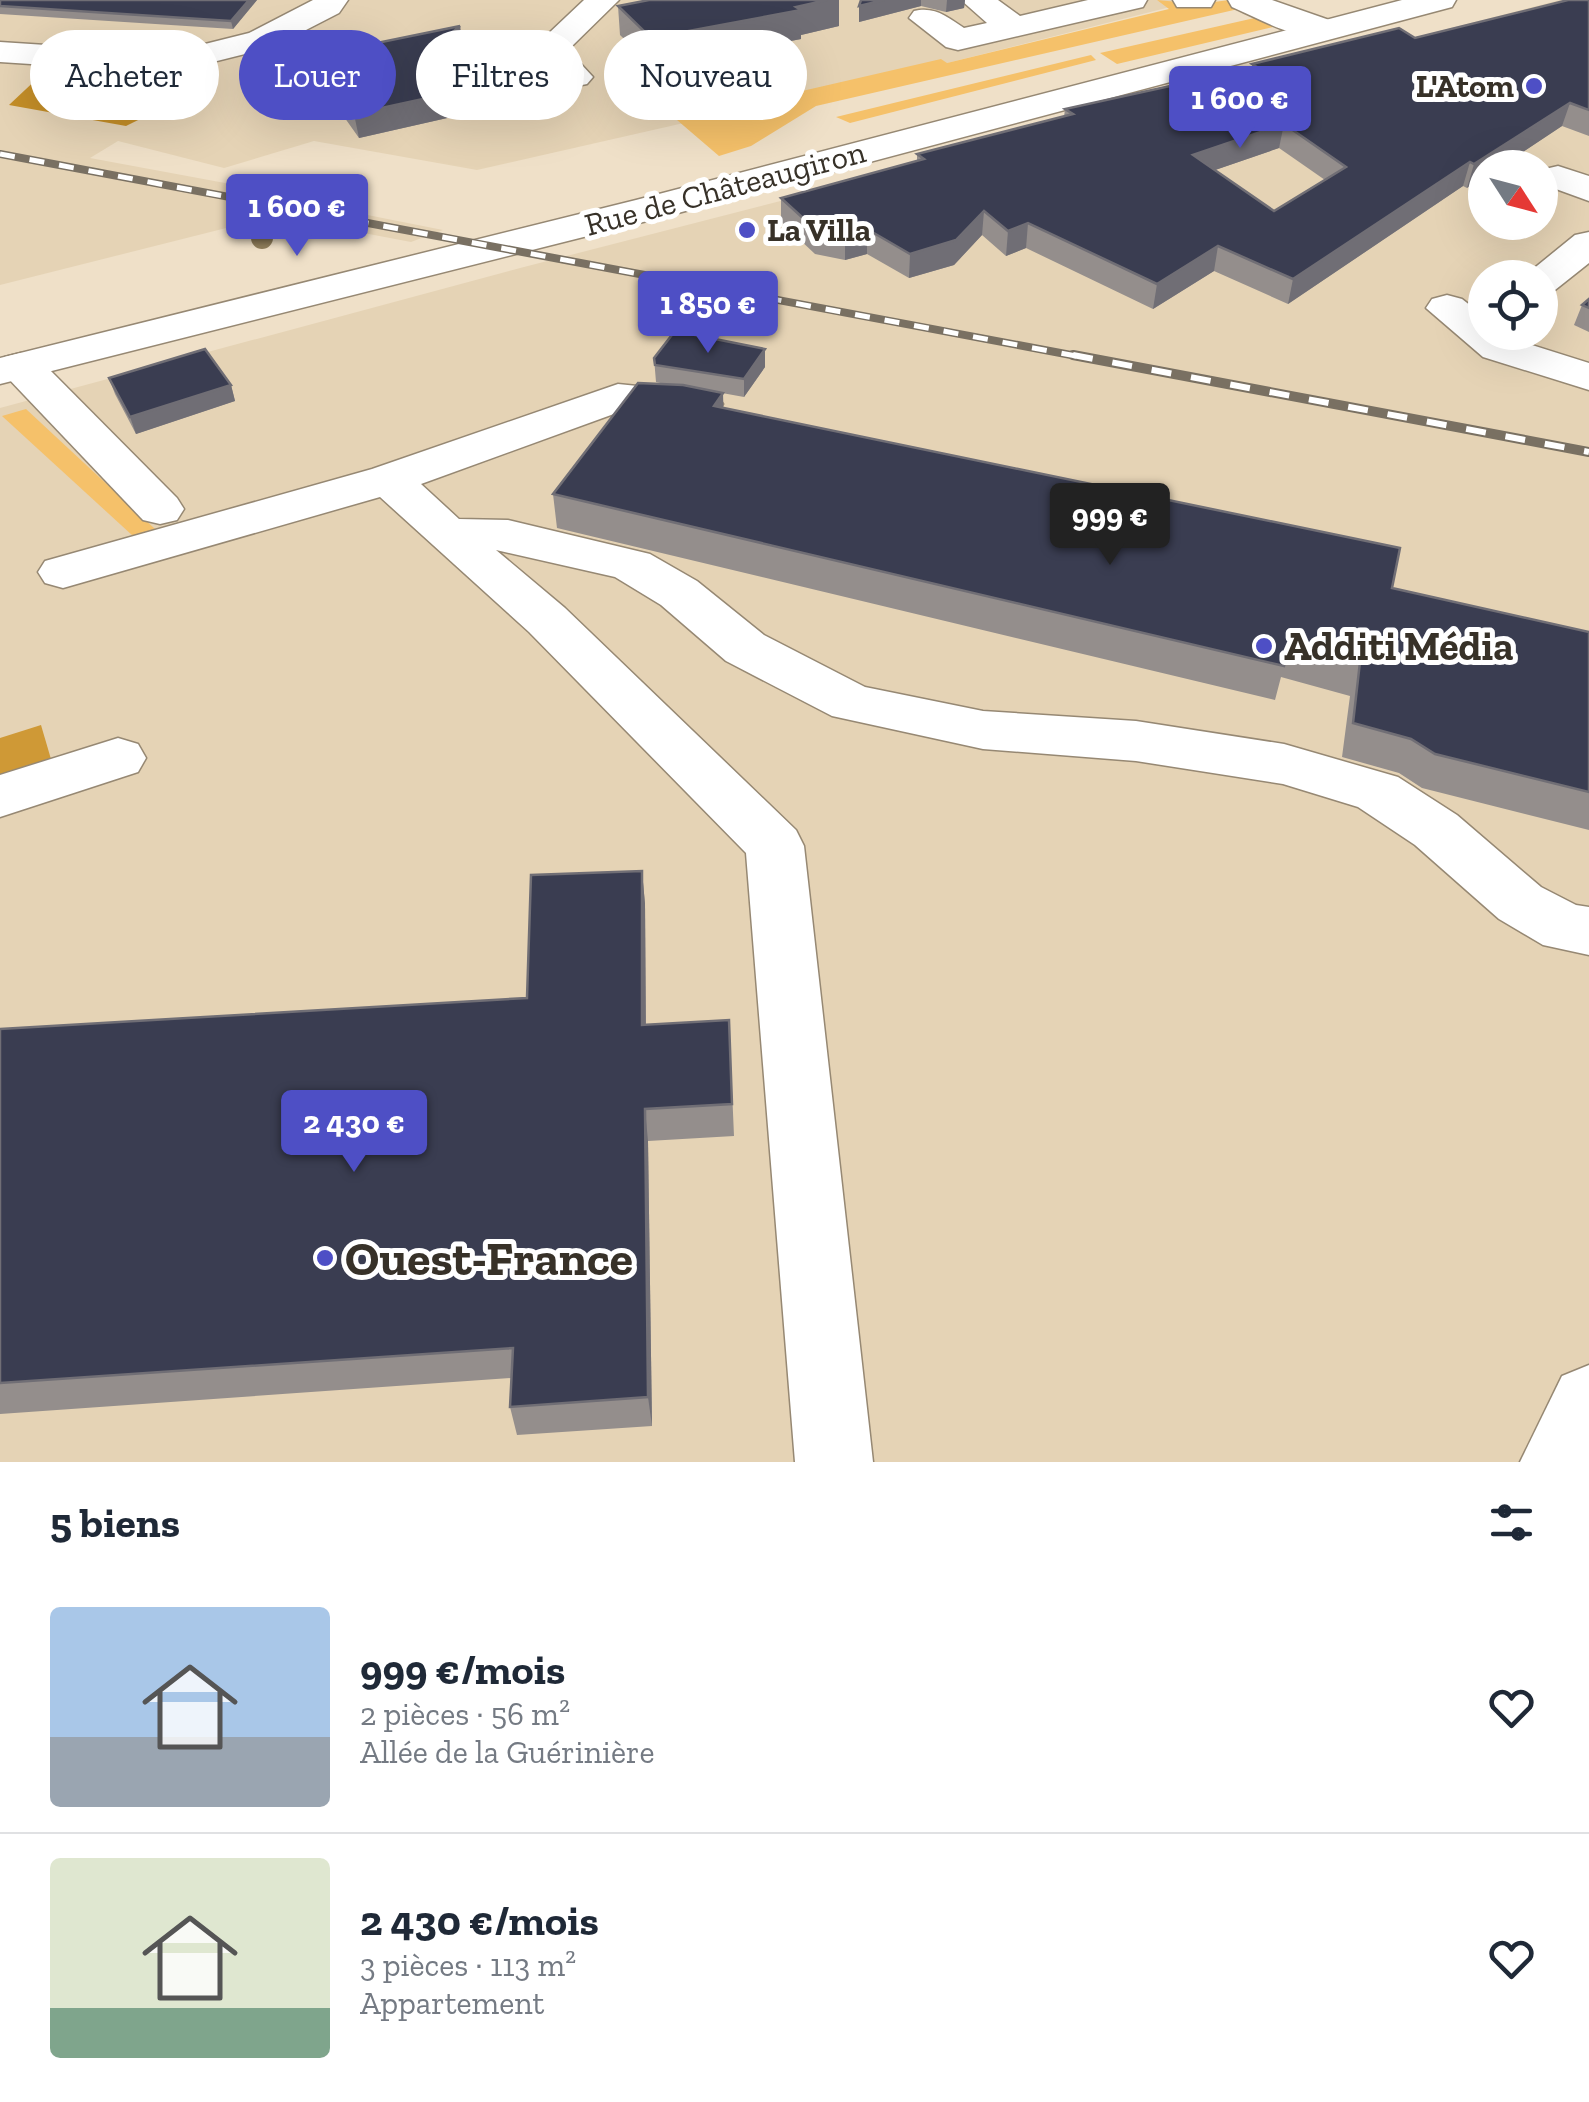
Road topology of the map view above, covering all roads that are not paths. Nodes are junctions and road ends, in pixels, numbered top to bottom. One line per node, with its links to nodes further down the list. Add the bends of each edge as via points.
1 (332, 0): 13 (main road, via 262,40 168,64)
2 (604, 0): 11 (main road)
3 (978, 0): 10 (main road)
4 (1132, 0): 10 (main road)
5 (1190, 0): 6 (main road)
6 (1199, 0)
7 (1244, 0): 12 (main road)
8 (1440, 0): 12 (main road, Rue de Châteaugiron)
9 (926, 18): 10 (main road, via 958,40)
10 (1014, 27)
11 (570, 30)
12 (1324, 30): 17 (main road, Rue de Châteaugiron, via 649,209)
13 (0, 52)
14 (1589, 244): 15 (main road)
15 (1558, 267)
16 (1466, 307): 18 (main road, via 1498,348)
17 (7, 369): 21 (main road)
18 (1589, 377)
19 (744, 414): 20 (main road, via 618,397)
20 (389, 479): 22 (main road); 23 (main road)
21 (160, 510)
22 (446, 534): 26 (main road, via 508,534 632,565 679,593 745,648 850,703 983,730 1136,741 1284,764 1378,792 1436,830 1520,903 1565,928); 28 (main road, via 547,620 774,846)
23 (63, 572)
24 (118, 758): 25 (main road)
25 (0, 796)
26 (1589, 931)
27 (1589, 1402): 29 (main road)
28 (834, 1462)
29 (1558, 1462)

